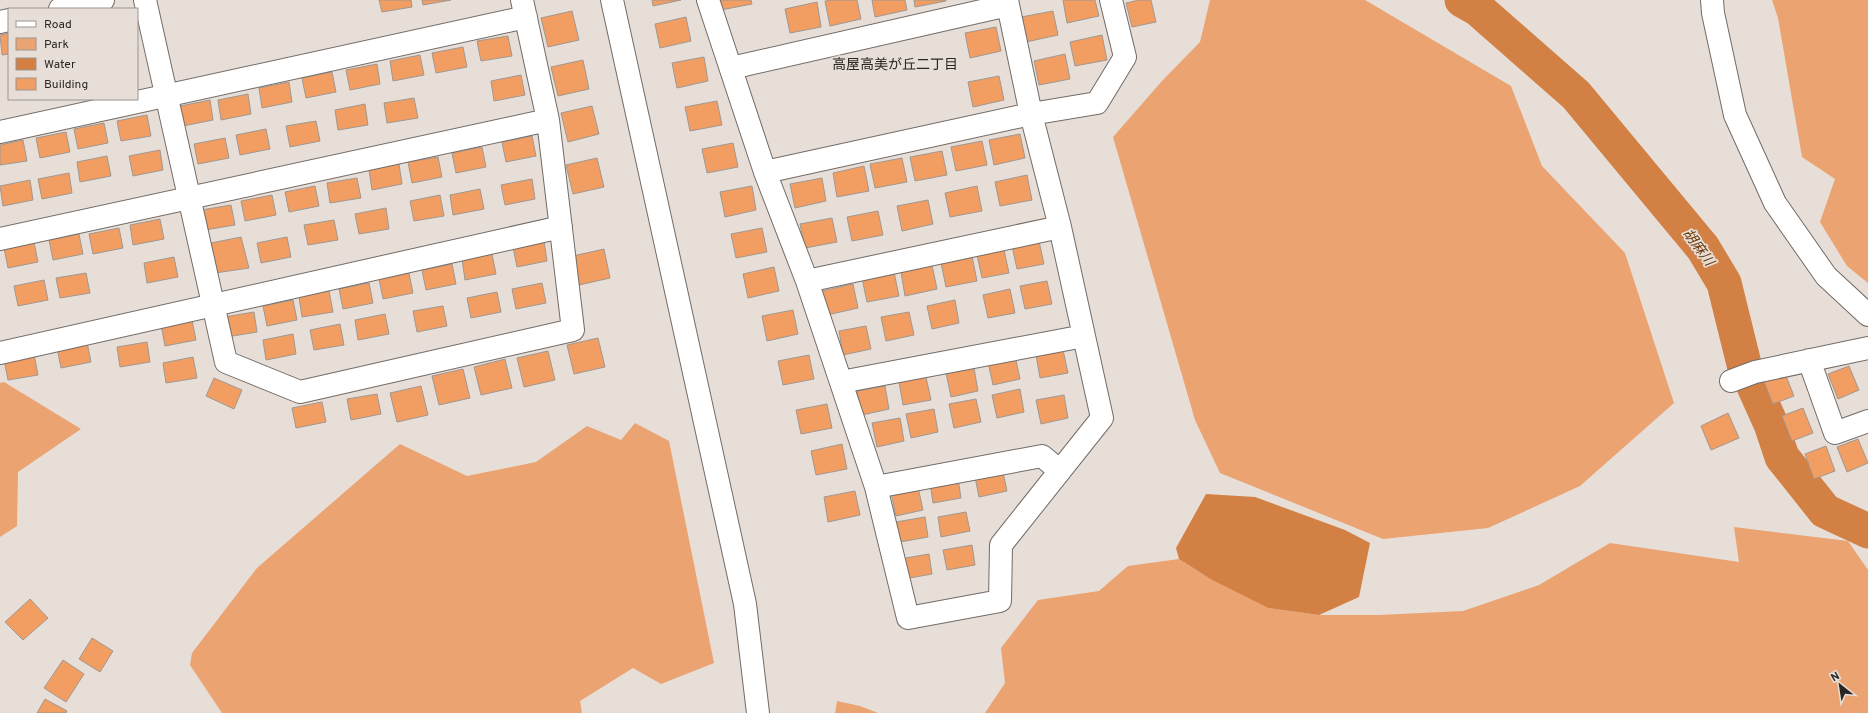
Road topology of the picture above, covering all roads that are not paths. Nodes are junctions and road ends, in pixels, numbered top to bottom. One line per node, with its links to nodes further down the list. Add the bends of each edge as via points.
1 (103, 0): 8 (street)
2 (145, 0): 11 (street)
3 (612, 0): 32 (street, via 745,604)
4 (708, 0): 10 (street)
5 (1111, 0): 12 (street, via 1125,57 1097,103)
6 (1712, 0): 22 (street, via 1712,13 1735,114 1775,203 1826,276)
7 (1007, 3): 10 (street); 12 (street)
8 (65, 8)
9 (524, 8): 11 (street); 13 (street)
10 (731, 68): 15 (street)
11 (166, 95): 14 (street); 16 (street)
12 (1031, 114): 15 (street); 18 (street)
13 (548, 120): 16 (street); 17 (street)
14 (0, 132)
15 (765, 172): 20 (street)
16 (189, 198): 19 (street); 21 (street)
17 (561, 227): 21 (street); 21 (street, via 573,330 300,392 226,362)
18 (1060, 227): 20 (street); 23 (street)
19 (0, 240)
20 (807, 281): 28 (street)
21 (213, 306): 25 (street)
22 (1868, 315)
23 (1084, 336): 28 (street); 30 (street, via 1102,418)
24 (1868, 348): 26 (street)
25 (0, 353)
26 (1809, 360): 27 (street, via 1755,372); 29 (street, via 1835,433)
27 (1731, 381)
28 (841, 382): 31 (street)
29 (1868, 421)
30 (1060, 471): 31 (street, via 1042,456); 31 (street, via 1001,546 1000,601 908,618)
31 (876, 487)
32 (758, 713)

